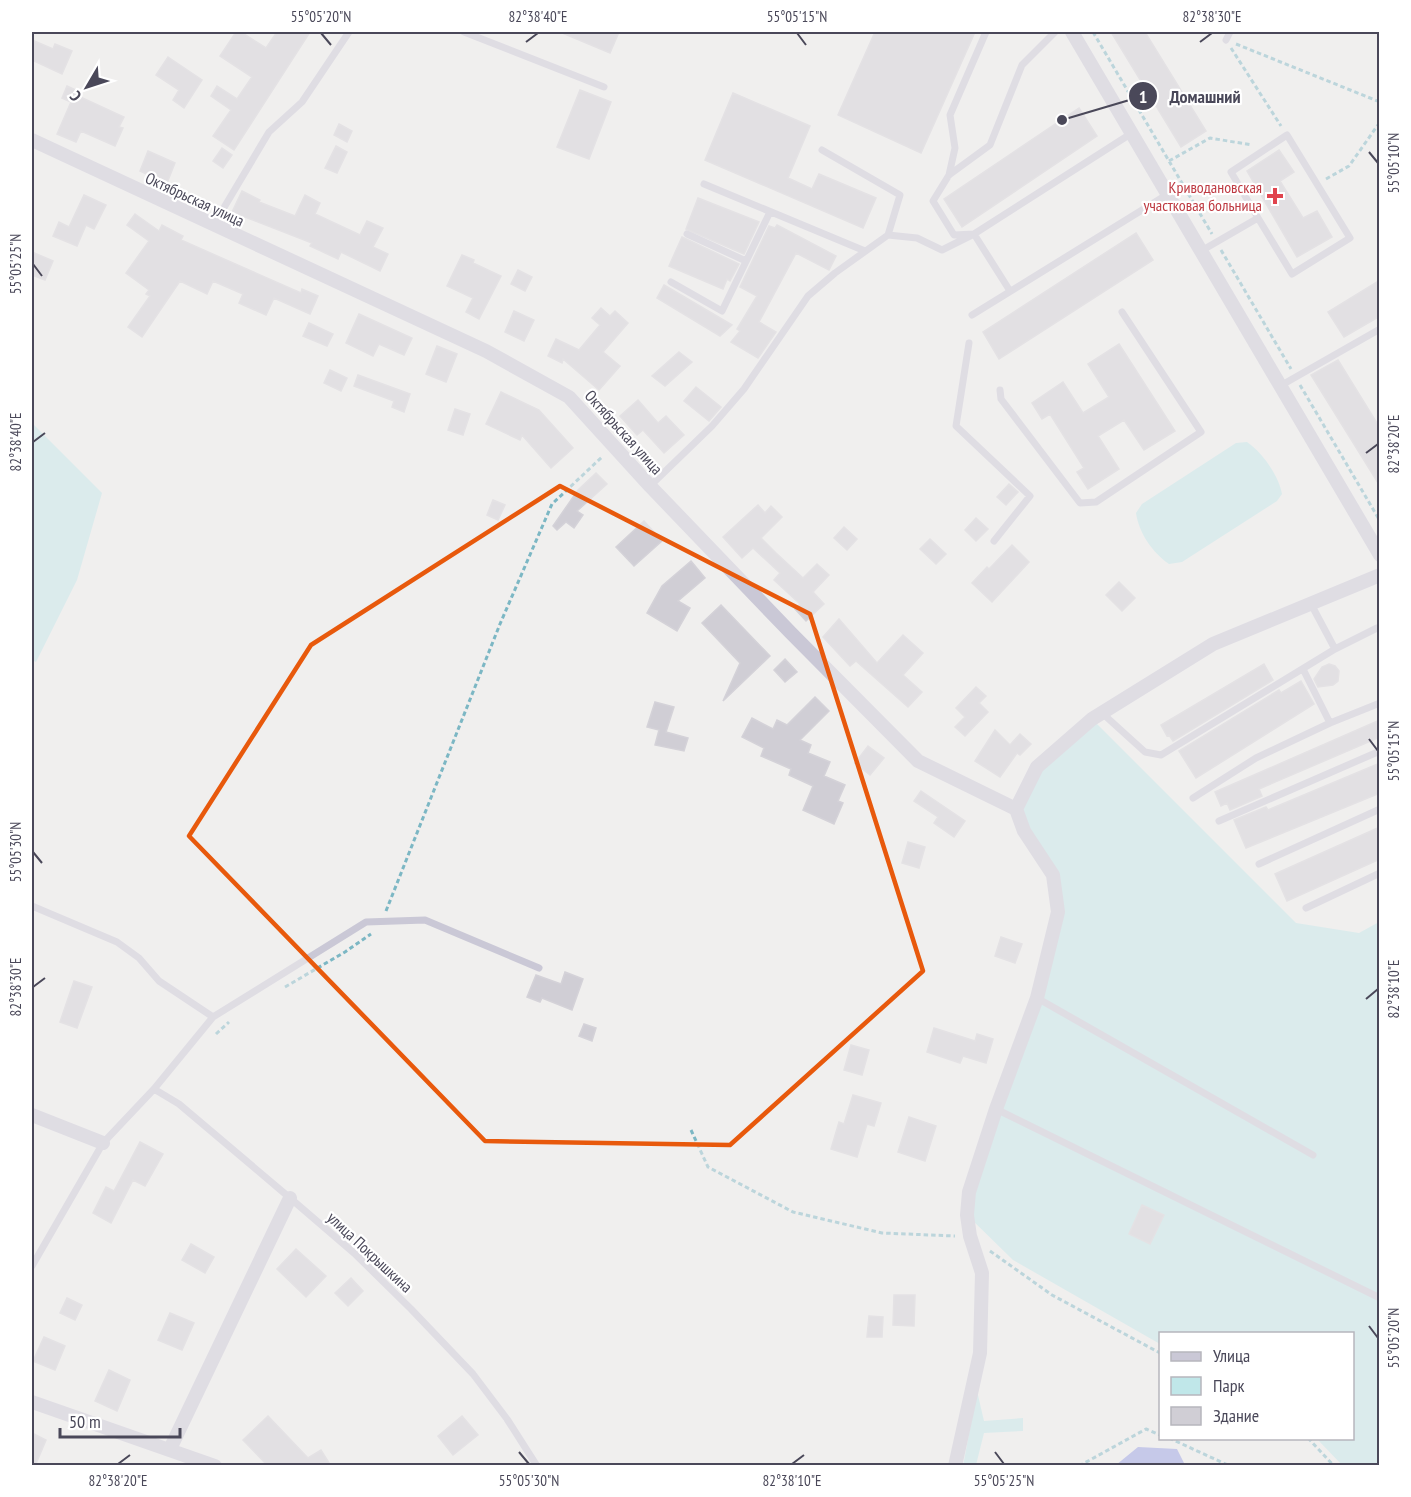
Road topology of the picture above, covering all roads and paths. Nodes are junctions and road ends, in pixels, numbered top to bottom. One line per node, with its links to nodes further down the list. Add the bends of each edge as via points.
1 (349, 32): 24 (lane, via 302,102 268,132)
2 (464, 32): 9 (lane)
3 (986, 32): 18 (lane, via 950,115 955,148)
4 (1055, 32): 18 (lane, via 1022,65 990,146)
5 (1072, 32): 12 (street)
6 (1093, 32): 17 (path)
7 (1230, 32): 8 (lane)
8 (1226, 40): 10 (path); 13 (path)
9 (604, 87)
10 (1380, 102)
11 (1380, 122): 20 (path, via 1349,166)
12 (1132, 133): 21 (street); 26 (lane)
13 (1287, 135): 15 (lane); 20 (lane)
14 (32, 140): 24 (street, Октябрьская улица)
15 (1268, 147): 17 (path, via 1210,138); 23 (lane, via 1232,172)
16 (822, 150): 27 (lane, via 900,195)
17 (1169, 161): 28 (path)
18 (949, 175): 26 (lane, via 933,201 954,235)
19 (704, 184): 22 (lane)
20 (1317, 185): 23 (lane, via 1350,238 1292,274)
21 (1168, 194): 30 (street); 33 (lane)
22 (770, 212): 29 (lane); 31 (lane)
23 (1258, 218): 28 (lane)
24 (213, 226): 41 (street, Октябрьская улица, via 486,351 569,397)
25 (687, 234): 31 (lane)
26 (974, 234): 27 (lane, via 942,250 917,238); 33 (lane)
27 (888, 235): 29 (lane)
28 (1217, 243): 30 (lane); 38 (path)
29 (865, 251): 42 (lane, via 808,296 744,388 712,426)
30 (1201, 251): 39 (street)
31 (746, 261): 32 (lane, via 722,311)
32 (672, 282)
33 (1010, 291): 35 (lane)
34 (1122, 312): 40 (lane, via 1201,432 1096,502 1080,503 1001,399)
35 (972, 315)
36 (1380, 329): 38 (lane)
37 (969, 343): 44 (lane, via 957,426 1030,496)
38 (1295, 377): 39 (lane); 43 (path)
39 (1280, 386): 45 (street)
40 (1000, 390)
41 (614, 446): 42 (street, Октябрьская улица); 63 (path, via 552,504)
42 (650, 486): 56 (street, Октябрьская улица, via 918,761)
43 (1380, 521)
44 (994, 541)
45 (1380, 555)
46 (1380, 575): 47 (street)
47 (1311, 604): 49 (lane); 52 (street, via 1213,644)
48 (1377, 628): 49 (lane)
49 (1335, 650): 50 (lane)
50 (1304, 669): 52 (lane, via 1161,755 1145,752); 53 (lane)
51 (1380, 703): 53 (lane)
52 (1102, 713): 56 (street, via 1037,767)
53 (1330, 723): 55 (lane, via 1256,758)
54 (1380, 751): 58 (lane)
55 (1193, 798)
56 (1016, 809): 66 (street, via 1024,831 1053,875 1058,912)
57 (1380, 809): 59 (lane)
58 (1219, 821)
59 (1259, 864)
60 (1380, 873): 62 (lane)
61 (32, 906): 68 (lane, via 117,942 139,958 159,981)
62 (1306, 908)
63 (381, 921): 64 (lane, via 425,920); 65 (path, via 376,930 345,952); 68 (lane, via 366,922)
64 (539, 968)
65 (285, 987)
66 (1037, 998): 71 (street); 75 (lane)
67 (236, 1016): 69 (path)
68 (213, 1017): 70 (lane)
69 (211, 1038)
70 (154, 1089): 74 (lane); 76 (lane, улица Покрышкина, via 179,1104)
71 (996, 1109): 77 (street, via 969,1192); 79 (lane)
72 (32, 1115): 74 (street)
73 (691, 1130): 77 (path, via 708,1167 794,1212 882,1233)
74 (103, 1143): 78 (lane)
75 (1313, 1155)
76 (290, 1198): 85 (street); 87 (lane, улица Покрышкина, via 354,1253 473,1374)
77 (970, 1236): 80 (path, via 1052,1296); 88 (street, via 982,1274 980,1353)
78 (32, 1266)
79 (1380, 1298)
80 (1159, 1352)
81 (32, 1402): 85 (street)
82 (1159, 1434): 89 (path, via 1146,1429)
83 (1173, 1440): 90 (path)
84 (1310, 1440): 91 (path)
85 (170, 1449): 86 (street)
86 (215, 1466)
87 (537, 1466)
88 (955, 1466)
89 (1079, 1466)
90 (1230, 1466)
91 (1334, 1466)

